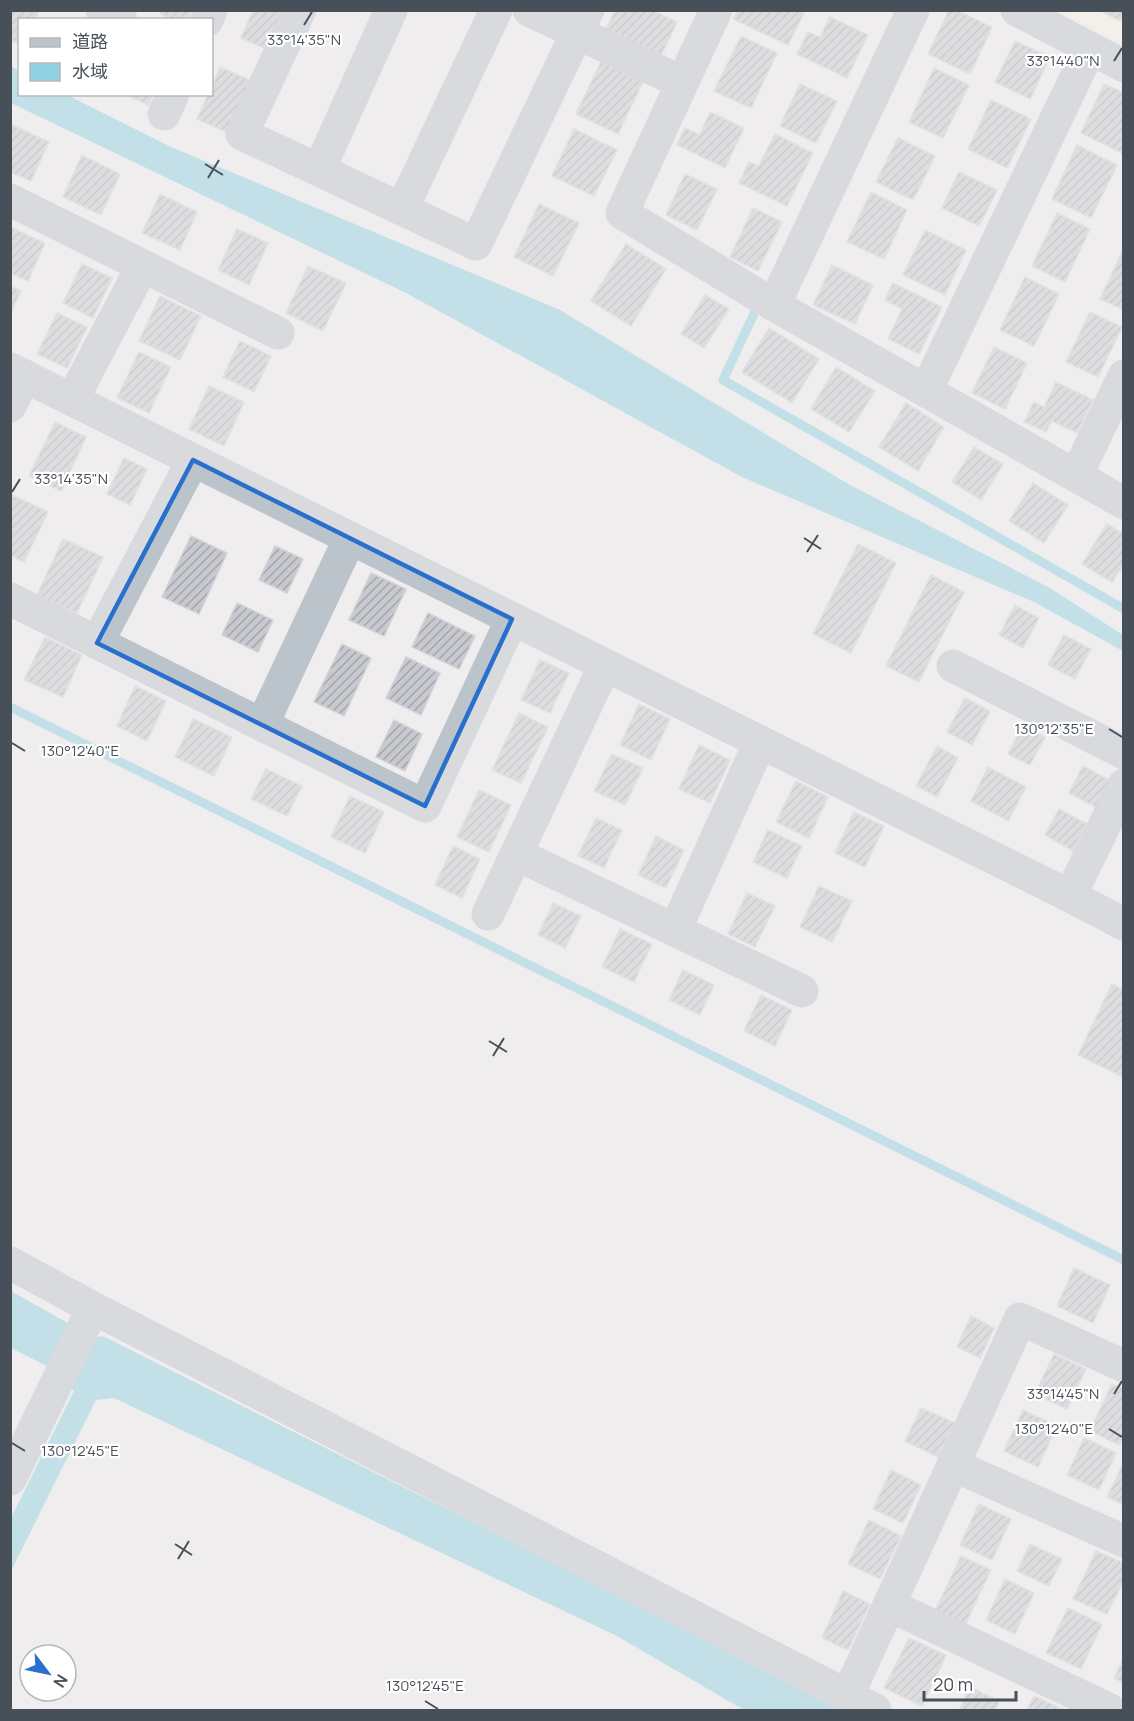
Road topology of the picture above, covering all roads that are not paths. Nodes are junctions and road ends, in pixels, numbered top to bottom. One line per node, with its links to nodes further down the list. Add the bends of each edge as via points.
1 (102, 10): 9 (street)
2 (300, 10): 14 (street, via 242,134)
3 (392, 10): 14 (street)
4 (496, 10): 16 (street)
5 (529, 10): 10 (street)
6 (716, 10): 13 (street)
7 (913, 10): 18 (street)
8 (1017, 10): 11 (street)
9 (117, 18)
10 (583, 22): 13 (street); 16 (street, via 476,244)
11 (1090, 48): 12 (street); 22 (street)
12 (1124, 66)
13 (681, 82): 18 (street, via 622,213)
14 (319, 170): 16 (street)
15 (10, 200): 17 (street)
16 (402, 209)
17 (142, 267): 19 (street); 23 (street)
18 (765, 299): 22 (street)
19 (278, 333)
20 (18, 373): 23 (street); 24 (street)
21 (1124, 376): 26 (street)
22 (927, 391): 26 (street)
23 (72, 400): 25 (street)
24 (10, 406)
25 (193, 460): 28 (street); 31 (street)
26 (1076, 476): 27 (street)
27 (1124, 503)
28 (350, 538): 30 (street); 34 (street)
29 (10, 599): 31 (street)
30 (512, 619): 32 (street); 34 (street, via 425,806)
31 (97, 643): 34 (street)
32 (605, 665): 35 (street); 38 (street)
33 (953, 666): 36 (street)
34 (262, 725)
35 (760, 742): 39 (street); 42 (street)
36 (1124, 753)
37 (1124, 785): 39 (street)
38 (516, 854): 40 (street); 42 (street)
39 (1070, 896): 41 (street)
40 (488, 914)
41 (1124, 924)
42 (675, 930): 43 (street)
43 (802, 991)
44 (10, 1263): 45 (street)
45 (93, 1308): 48 (street); 51 (street)
46 (1124, 1366): 47 (street, via 1020,1319)
47 (953, 1465): 49 (street); 50 (street)
48 (10, 1479)
49 (1124, 1541)
50 (889, 1605): 51 (street); 52 (street)
51 (861, 1704)
52 (1110, 1710)

